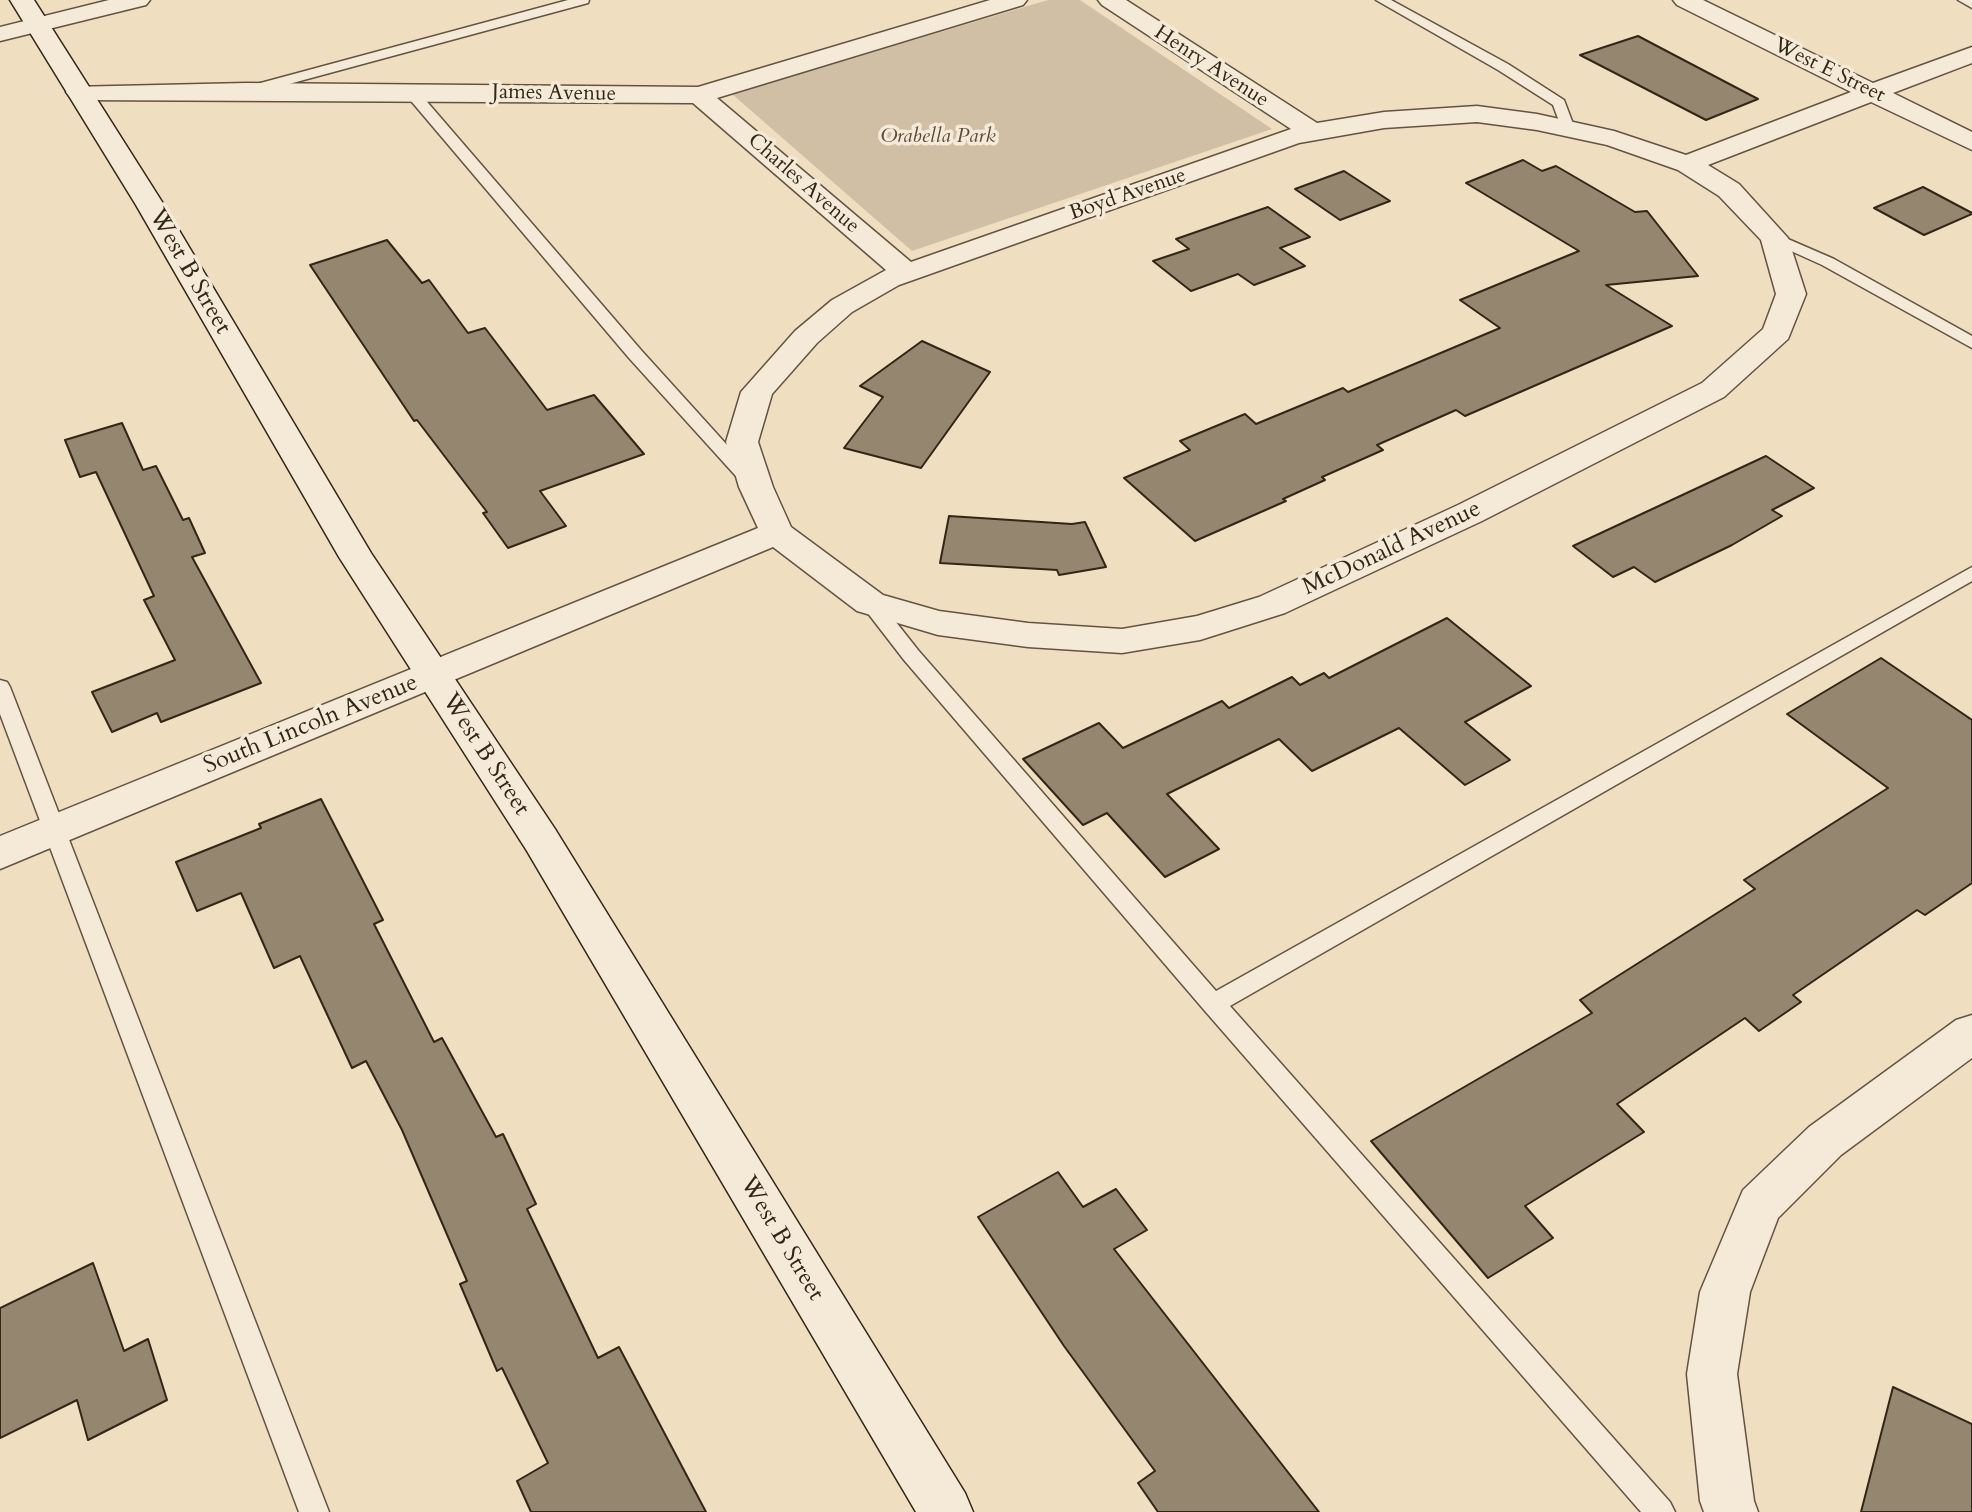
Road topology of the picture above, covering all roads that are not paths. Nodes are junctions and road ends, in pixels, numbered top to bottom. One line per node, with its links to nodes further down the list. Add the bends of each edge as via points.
1 (138, 0): 9 (street)
2 (583, 0): 12 (lane)
3 (1015, 0): 16 (street, James Avenue)
4 (1110, 0): 18 (street, Henry Avenue)
5 (1382, 0): 17 (lane, via 1559,103)
6 (1685, 0): 15 (street, West E Street)
7 (1964, 0): 8 (lane)
8 (1972, 4)
9 (29, 12): 10 (street); 13 (street, West B Street)
10 (0, 34)
11 (1972, 54): 15 (street)
12 (246, 91): 13 (street, James Avenue); 14 (street, James Avenue)
13 (79, 92): 28 (street, West B Street, via 356,557)
14 (411, 92): 16 (street, James Avenue); 24 (lane, via 635,354)
15 (1872, 93): 19 (street, West E Street); 20 (street)
16 (699, 95): 22 (street, Charles Avenue)
17 (1568, 129): 18 (street, Boyd Avenue, via 1477,114 1347,123); 20 (street, Boyd Avenue)
18 (1312, 132): 22 (street, Boyd Avenue)
19 (1972, 142)
20 (1687, 164): 21 (street, McDonald Avenue, via 1729,190)
21 (1774, 238): 23 (lane, via 1828,262); 27 (street, McDonald Avenue, via 1791,294 1777,333 1713,390 1470,513 1272,605 1200,628 1122,641 938,623)
22 (907, 273): 24 (street, Boyd Avenue, via 842,306 806,337 757,392 742,442)
23 (1972, 343)
24 (756, 487): 25 (street, Boyd Avenue)
25 (777, 533): 27 (street, McDonald Avenue); 28 (street, South Lincoln Avenue)
26 (1972, 573): 32 (lane)
27 (870, 603): 32 (lane)
28 (432, 675): 30 (street, South Lincoln Avenue); 35 (street, West B Street, via 541,840)
29 (0, 687): 30 (lane)
30 (55, 830): 31 (street, South Lincoln Avenue); 34 (lane)
31 (0, 853)
32 (1213, 1004): 36 (lane)
33 (1972, 1033): 37 (street, via 1825,1141 1760,1205 1726,1292 1712,1374)
34 (314, 1512)
35 (946, 1512)
36 (1660, 1512)
37 (1731, 1512)

